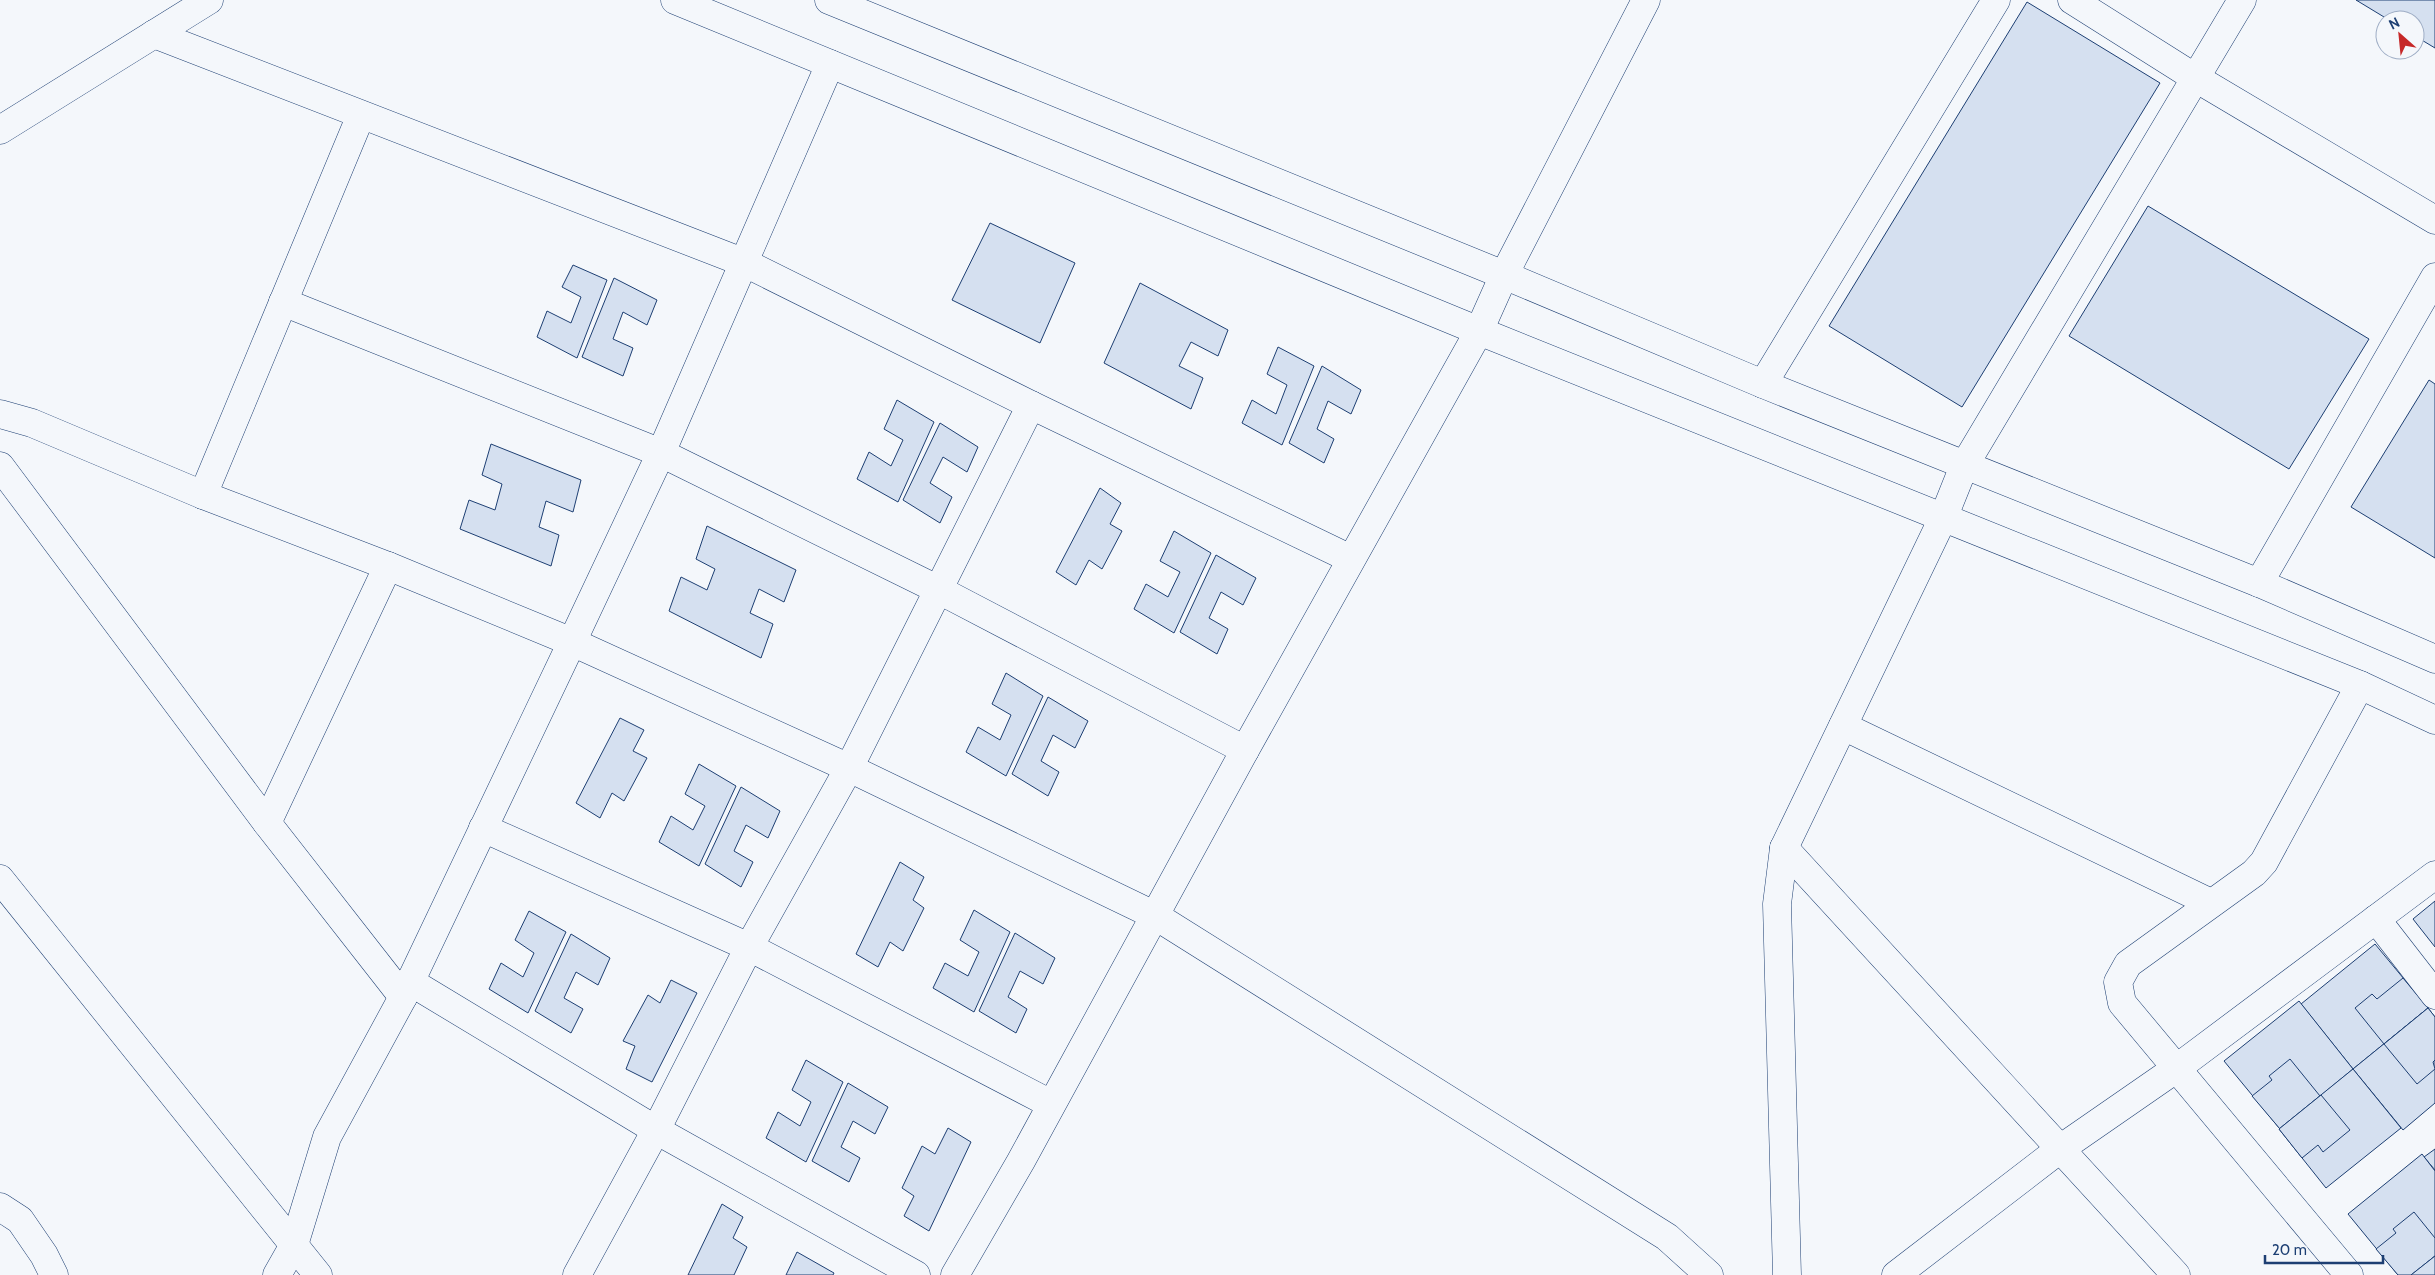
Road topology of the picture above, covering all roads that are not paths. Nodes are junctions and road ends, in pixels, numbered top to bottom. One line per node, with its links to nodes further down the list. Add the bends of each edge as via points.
1 (209, 0): 8 (street)
2 (675, 0): 9 (street)
3 (829, 0): 15 (street)
4 (1646, 0): 15 (street)
5 (1996, 0): 19 (street)
6 (2072, 0): 10 (street)
7 (2242, 0): 10 (street)
8 (154, 34): 11 (street); 12 (street)
9 (830, 64): 14 (street); 18 (street)
10 (2194, 77): 13 (street); 24 (street)
11 (361, 115): 14 (street); 17 (street)
12 (0, 130)
13 (2435, 220)
14 (745, 263): 20 (street); 22 (street)
15 (1504, 275): 18 (street); 19 (street)
16 (2435, 277): 29 (street)
17 (283, 302): 22 (street); 25 (street)
18 (1479, 330): 26 (street); 27 (street)
19 (1763, 384): 24 (street)
20 (1031, 405): 27 (street); 30 (street)
21 (0, 414): 25 (street, via 32,423)
22 (660, 453): 30 (street); 31 (street)
23 (0, 466): 38 (street)
24 (1964, 466): 26 (street); 29 (street)
25 (203, 495): 28 (street)
26 (1944, 516): 33 (street); 35 (street)
27 (1351, 559): 36 (street)
28 (388, 566): 31 (street); 38 (street)
29 (2259, 583): 32 (street)
30 (939, 590): 36 (street); 37 (street)
31 (572, 642): 37 (street); 39 (street)
32 (2435, 658)
33 (2360, 685): 34 (street); 43 (street, via 2264,862)
34 (2435, 720)
35 (1843, 726): 40 (street); 43 (street)
36 (1245, 750): 44 (street)
37 (848, 768): 44 (street); 46 (street)
38 (267, 823): 47 (street)
39 (483, 828): 46 (street); 47 (street)
40 (1784, 848): 52 (street); 62 (street, via 1777,913)
41 (2435, 875): 45 (street)
42 (0, 879): 54 (street)
43 (2211, 904): 49 (street, via 2128,964 2118,982 2122,1003)
44 (1154, 915): 50 (street); 61 (street, via 1667,1237)
45 (2376, 919): 48 (street); 49 (street)
46 (750, 947): 50 (street); 51 (street)
47 (406, 989): 51 (street); 54 (street, via 327,1137)
48 (2435, 995)
49 (2177, 1068): 52 (street); 65 (street)
50 (1051, 1104): 60 (street)
51 (656, 1130): 58 (street); 59 (street)
52 (2060, 1149): 63 (street); 64 (street)
53 (0, 1208): 55 (street, via 20,1220)
54 (294, 1245): 56 (street); 57 (street)
55 (54, 1275)
56 (277, 1275)
57 (318, 1275)
58 (577, 1275)
59 (916, 1275)
60 (955, 1275)
61 (1709, 1275)
62 (1787, 1275)
63 (1896, 1275)
64 (2176, 1275)
65 (2349, 1275)

